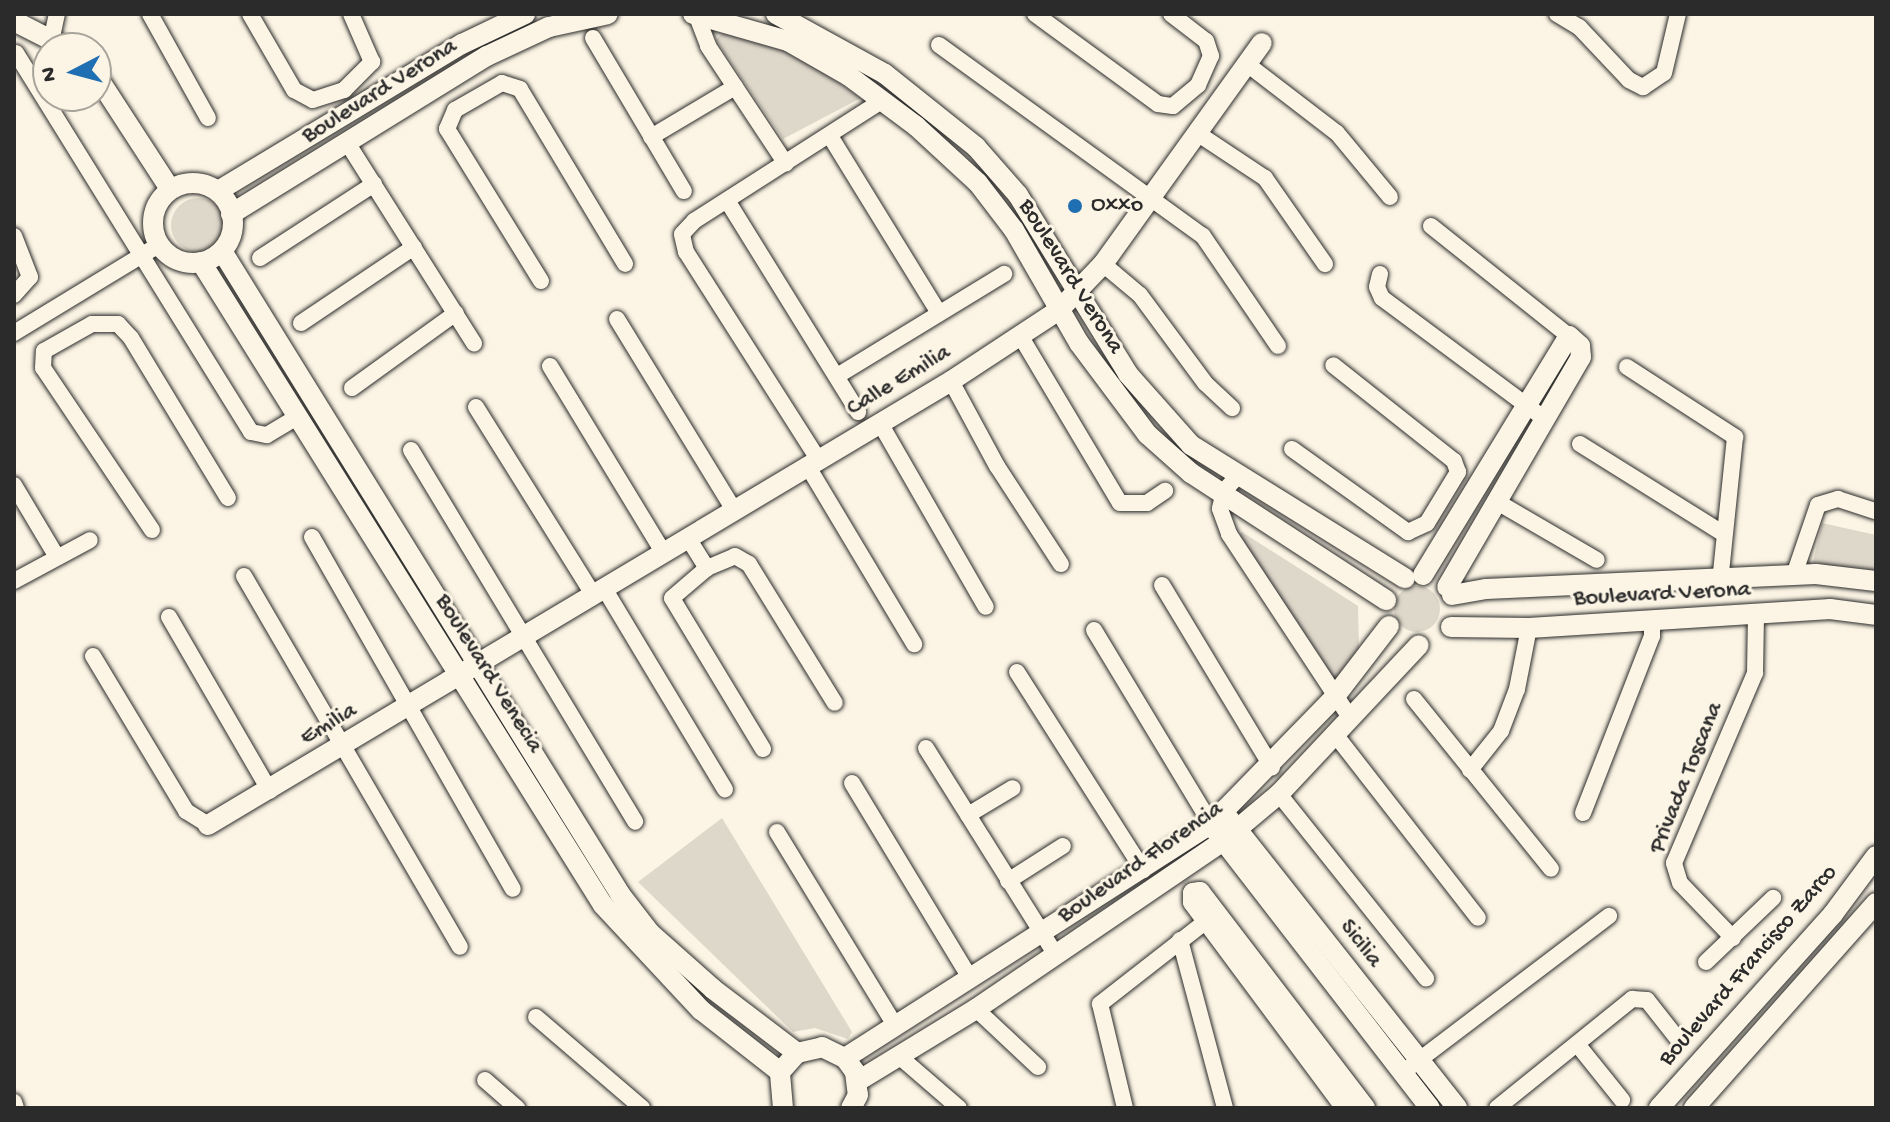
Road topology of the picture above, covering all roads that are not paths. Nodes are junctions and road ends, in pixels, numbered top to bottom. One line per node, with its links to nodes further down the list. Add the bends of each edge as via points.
1 (150, 14): 29 (street)
2 (250, 14): 23 (street, via 300,95 322,100)
3 (351, 14): 23 (street, via 372,62)
4 (525, 14): 28 (street, Boulevard Verona, via 462,44)
5 (608, 14): 12 (street, Boulevard Verona)
6 (695, 14): 22 (street); 26 (street, Boulevard Verona, via 788,41)
7 (776, 14): 56 (street, Boulevard Verona, via 885,74 976,147 1018,195)
8 (1035, 14): 21 (street, via 1158,104 1173,106)
9 (1171, 14): 21 (street, via 1210,47 1209,65)
10 (1557, 14): 11 (street, via 1586,33 1629,80 1643,87 1664,73)
11 (1678, 14)
12 (547, 20): 20 (street, Boulevard Verona)
13 (14, 21): 14 (street)
14 (38, 32)
15 (593, 38): 32 (street)
16 (1262, 43): 19 (street, Calle Emilia)
17 (939, 45): 40 (street)
18 (16, 53): 46 (street)
19 (1247, 64): 27 (street, Calle Emilia); 39 (street, via 1337,133)
20 (458, 75): 24 (street); 33 (street, Boulevard Verona)
21 (1198, 85): 27 (street)
22 (735, 87): 32 (street); 34 (street)
23 (344, 90): 28 (street)
24 (474, 97): 50 (street, via 502,83 520,89); 55 (street, via 450,116 448,135)
25 (112, 100): 36 (street)
26 (882, 101): 31 (street); 59 (street, Boulevard Verona, via 978,183 1020,239)
27 (1220, 101): 30 (street, Calle Emilia)
28 (357, 110): 37 (street, Boulevard Verona)
29 (208, 118)
30 (1200, 135): 40 (street, Calle Emilia); 52 (street, via 1265,178)
31 (830, 136): 34 (street); 61 (street)
32 (651, 137): 38 (street)
33 (348, 144): 35 (street); 42 (street, Boulevard Verona)
34 (786, 164): 41 (street)
35 (374, 184): 45 (street); 48 (street)
36 (170, 189): 37 (street, via 202,184); 46 (street, via 153,221)
37 (218, 191): 42 (street)
38 (684, 191)
39 (1390, 197)
40 (1150, 199): 51 (street, Calle Emilia); 69 (street, via 1203,236)
41 (728, 202): 73 (street); 86 (street, via 682,234 686,252)
42 (231, 214): 47 (street, via 232,231)
43 (1431, 226): 66 (street)
44 (14, 236): 57 (street, via 30,277)
45 (414, 247): 60 (street); 63 (street)
46 (152, 251): 49 (street); 58 (street); 80 (street, via 251,432 267,435)
47 (222, 251): 49 (street); 130 (street, Boulevard Venecia)
48 (260, 258)
49 (201, 262): 80 (street, Boulevard Venecia)
50 (625, 264)
51 (1103, 264): 56 (street, Calle Emilia); 77 (street, via 1147,303 1205,383)
52 (1325, 264)
53 (1004, 274): 61 (street)
54 (1380, 274): 78 (street, via 1377,287 1382,298)
55 (541, 281)
56 (1078, 293): 59 (street, Calle Emilia); 87 (street, Boulevard Verona, via 1146,398)
57 (14, 295)
58 (56, 308): 64 (street); 65 (street)
59 (1059, 310): 67 (street, Calle Emilia); 87 (street, Boulevard Verona, via 1147,434 1191,473)
60 (456, 313): 68 (street); 75 (street)
61 (939, 313): 73 (street)
62 (617, 319): 93 (street)
63 (301, 323)
64 (15, 330)
65 (72, 334): 90 (street, via 103,321 125,331); 95 (street, via 44,351 43,368)
66 (1569, 336): 78 (street); 81 (street, via 1580,346 1581,357)
67 (1021, 337): 74 (street, Calle Emilia); 89 (street, via 1120,503 1147,503)
68 (474, 343)
69 (1278, 346)
70 (1333, 365): 92 (street, via 1454,461 1458,472)
71 (550, 366): 101 (street)
72 (1627, 367): 96 (street, via 1735,437)
73 (837, 376): 79 (street)
74 (951, 381): 82 (street, Calle Emilia); 104 (street, via 997,466)
75 (352, 388)
76 (476, 407): 114 (street)
77 (1232, 408)
78 (1528, 409): 81 (street); 92 (street)
79 (858, 412)
80 (299, 416): 130 (street, Boulevard Venecia)
81 (1546, 420): 91 (street)
82 (880, 423): 86 (street, Calle Emilia); 117 (street)
83 (1580, 444): 96 (street)
84 (1292, 449): 92 (street, via 1400,529 1422,528)
85 (411, 450): 126 (street)
86 (813, 462): 93 (street, Calle Emilia); 127 (street)
87 (1230, 484): 108 (street, Boulevard Verona); 116 (street, Boulevard Verona); 132 (street, via 1220,509 1229,534)
88 (14, 485): 102 (street)
89 (1165, 491)
90 (228, 498)
91 (1499, 503): 100 (street); 103 (street)
92 (1451, 509): 108 (street)
93 (734, 510): 98 (street, Calle Emilia)
94 (1876, 511): 106 (street, via 1838,499 1818,505)
95 (152, 530)
96 (1721, 532): 111 (street)
97 (312, 537): 135 (street)
98 (688, 538): 101 (street, Calle Emilia); 105 (street)
99 (90, 540): 102 (street)
100 (1473, 544): 113 (street, via 1478,572); 115 (street)
101 (663, 552): 114 (street, Calle Emilia)
102 (57, 557): 109 (street)
103 (1597, 560)
104 (1061, 564)
105 (707, 568): 134 (street, via 735,556 749,564); 140 (street, via 674,591 675,607)
106 (1794, 575): 110 (street, Boulevard Verona); 111 (street, Boulevard Verona)
107 (244, 576): 138 (street)
108 (1414, 576): 115 (street); 116 (street)
109 (14, 581)
110 (1876, 581)
111 (1720, 582): 113 (street, Boulevard Verona)
112 (1162, 585): 141 (street)
113 (1506, 589): 115 (street, Boulevard Verona)
114 (598, 591): 126 (street, Calle Emilia); 145 (street)
115 (1450, 591): 123 (street)
116 (1386, 600): 122 (street)
117 (986, 607)
118 (1756, 615): 119 (street, Boulevard Verona, via 1830,609); 121 (street, Boulevard Verona); 166 (street, Privada Toscana, via 1756,662 1749,689 1674,863 1680,883)
119 (1876, 615)
120 (169, 617): 146 (street)
121 (1652, 622): 124 (street, Boulevard Verona); 148 (street, via 1652,636)
122 (1389, 626): 128 (street, via 1407,643); 132 (street, Boulevard Florencia)
123 (1451, 627): 124 (street, Boulevard Verona); 128 (street, via 1432,644)
124 (1529, 628): 142 (street, via 1517,689 1501,731)
125 (1094, 630): 151 (street)
126 (525, 636): 130 (street, Calle Emilia); 150 (street)
127 (914, 644)
128 (1419, 645): 136 (street, Boulevard Florencia)
129 (93, 656): 152 (street, via 186,811)
130 (467, 671): 135 (street, Emilia); 178 (street, Boulevard Venecia, via 650,933); 183 (street, Boulevard Venecia, via 603,905 701,1010)
131 (1017, 672): 157 (street)
132 (1333, 699): 136 (street); 141 (street, Boulevard Florencia)
133 (1414, 699): 142 (street)
134 (835, 703)
135 (407, 708): 138 (street, Emilia); 159 (street)
136 (1349, 716): 137 (street, Boulevard Florencia)
137 (1334, 733): 147 (street, Boulevard Florencia); 164 (street)
138 (343, 748): 146 (street, Emilia); 168 (street)
139 (926, 748): 149 (street)
140 (763, 749)
141 (1272, 767): 151 (street, Boulevard Florencia)
142 (1470, 770): 156 (street)
143 (852, 783): 171 (street)
144 (1013, 788): 149 (street)
145 (725, 789)
146 (270, 791): 152 (street, Emilia)
147 (1279, 794): 151 (street, Boulevard Florencia); 172 (street)
148 (1583, 813)
149 (968, 815): 158 (street)
150 (635, 822)
151 (1220, 823): 157 (street, Boulevard Florencia); 169 (street, Boulevard Florencia); 181 (street, Sicilia)
152 (208, 825)
153 (777, 832): 175 (street)
154 (1063, 846): 158 (street)
155 (1876, 856): 200 (street, Boulevard Francisco Zarco, via 1833,914)
156 (1551, 869)
157 (1143, 870): 165 (street, Boulevard Florencia)
158 (1008, 881): 165 (street)
159 (513, 889)
160 (1773, 898): 166 (street)
161 (1876, 903): 201 (street)
162 (1609, 916): 181 (street)
163 (1212, 917): 167 (street); 195 (street); 196 (street)
164 (1478, 918)
165 (1041, 933): 169 (street); 171 (street, Boulevard Florencia)
166 (1733, 938): 170 (street)
167 (1180, 940): 193 (street, via 1100,1004); 194 (street)
168 (460, 947)
169 (1055, 954): 173 (street, Boulevard Florencia)
170 (1706, 962)
171 (970, 978): 175 (street, Boulevard Florencia)
172 (1426, 978)
173 (976, 1009): 179 (street, Boulevard Florencia); 182 (street)
174 (536, 1017): 189 (street)
175 (896, 1027): 180 (street, Boulevard Florencia)
176 (1677, 1038): 177 (street, via 1651,1004 1636,997)
177 (1577, 1044): 186 (street); 187 (street)
178 (797, 1053): 180 (street, via 822,1047); 183 (street)
179 (900, 1057): 185 (street, Boulevard Florencia); 192 (street)
180 (845, 1058): 185 (street)
181 (1410, 1066): 197 (street, Sicilia); 198 (street, Sicilia)
182 (1038, 1067)
183 (780, 1072): 190 (street)
184 (485, 1080): 188 (street)
185 (858, 1081): 191 (street)
186 (1622, 1100)
187 (1518, 1101): 199 (street)
188 (517, 1108)
189 (642, 1108)
190 (783, 1108)
191 (851, 1108)
192 (959, 1108)
193 (1125, 1108)
194 (1225, 1108)
195 (1346, 1108)
196 (1365, 1108)
197 (1430, 1108)
198 (1457, 1108)
199 (1497, 1108)
200 (1659, 1108)
201 (1694, 1108)

